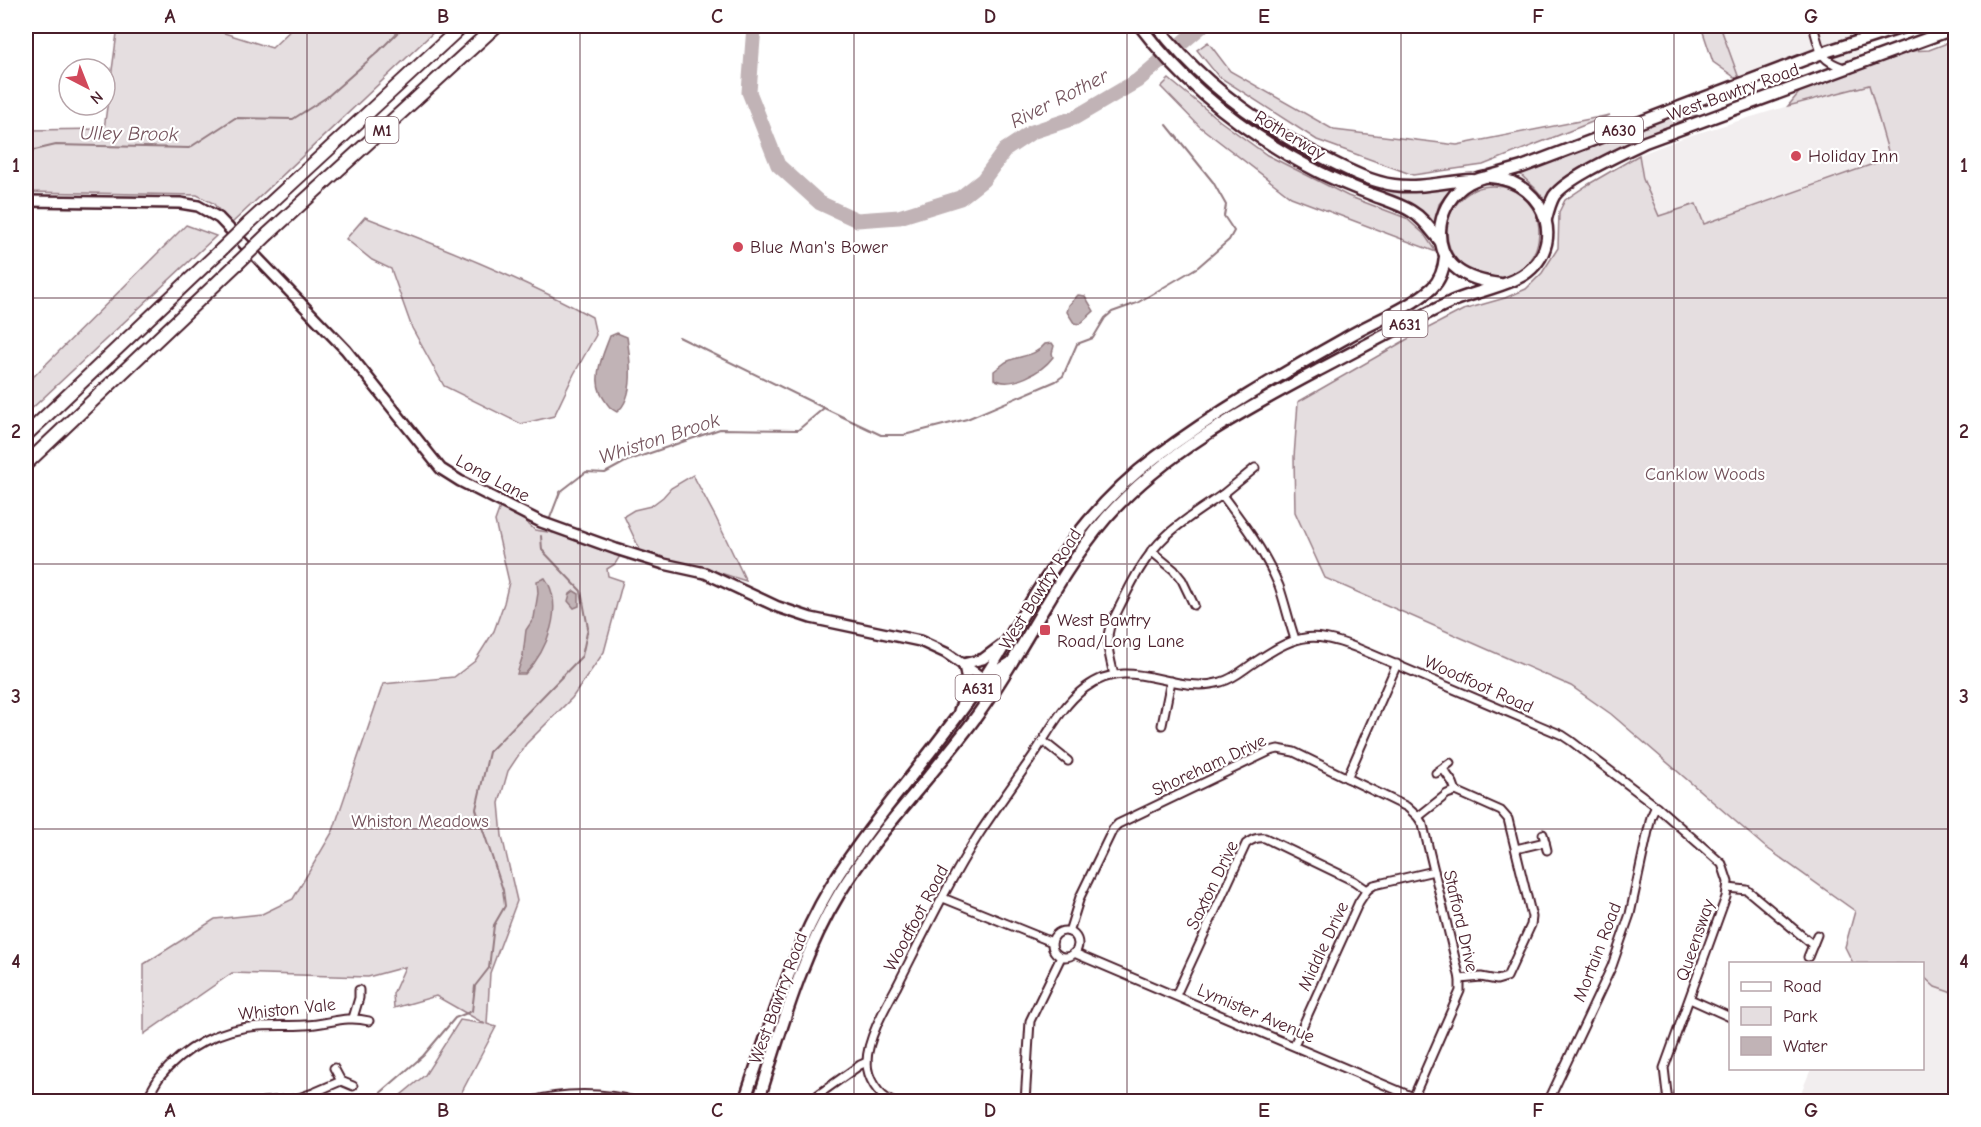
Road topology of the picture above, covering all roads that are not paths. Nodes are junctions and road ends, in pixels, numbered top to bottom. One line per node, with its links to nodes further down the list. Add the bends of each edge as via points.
1 (462, 26): 19 (highway, M1, bridge)
2 (496, 26): 20 (highway, M1, bridge, via 268,234)
3 (1140, 26): 14 (main road, Rotherway, via 1180,72 1223,112 1264,141 1320,172 1411,211)
4 (1157, 26): 11 (main road, Rotherway, via 1221,91 1300,146 1391,185 1418,187)
5 (1813, 26): 8 (street)
6 (1906, 26): 8 (main road, West Bawtry Road / A630)
7 (1956, 28): 9 (main road, West Bawtry Road / A630)
8 (1822, 53): 9 (street, via 1830,63); 10 (main road, West Bawtry Road / A630)
9 (1845, 69): 13 (main road, West Bawtry Road / A630, via 1622,153 1561,189 1550,204)
10 (1489, 177): 11 (main road); 13 (main road, via 1520,186 1541,206)
11 (1475, 180): 14 (main road, via 1458,190 1447,204 1440,220)
12 (26, 201): 28 (street, Long Lane, via 198,206 219,218 264,263 346,350 441,469 460,481 541,522 664,564 705,573 811,618 920,641)
13 (1546, 219): 16 (main road, via 1546,243 1538,261 1524,274)
14 (1442, 243): 15 (main road)
15 (1445, 257): 16 (main road, via 1466,275); 17 (main road, West Bawtry Road / A631, via 1443,273 1433,287)
16 (1500, 284): 18 (main road, West Bawtry Road / A631, via 1471,293)
17 (1372, 323): 18 (main road, A631); 25 (main road, West Bawtry Road / A631, via 1215,415 1124,483 1065,551)
18 (1399, 327): 27 (main road, West Bawtry Road / A631, via 1227,422 1134,489 1084,546)
19 (26, 435)
20 (26, 464)
21 (1256, 468): 22 (street)
22 (1222, 495): 23 (street, via 1178,525); 26 (street, via 1269,564)
23 (1151, 551): 24 (street, via 1174,570); 30 (street, via 1110,626 1107,644)
24 (1194, 605)
25 (1010, 637): 28 (street, via 991,654); 31 (main road, West Bawtry Road / A631)
26 (1295, 639): 29 (street, Woodfoot Road, via 1340,641); 32 (street, Woodfoot Road, via 1221,682 1203,685)
27 (1018, 653): 31 (street, A631, via 1005,668); 73 (main road, West Bawtry Road / A631, via 975,719 882,834 839,895 795,987)
28 (963, 664): 31 (street, Long Lane); 33 (street, A631, via 966,690)
29 (1397, 664): 38 (street); 40 (street, Woodfoot Road, via 1562,735)
30 (1114, 675): 32 (street, Woodfoot Road, via 1146,674); 35 (street, Woodfoot Road, via 1101,678 1074,696)
31 (984, 679): 33 (main road, West Bawtry Road / A631)
32 (1170, 681): 34 (street)
33 (955, 721): 72 (main road, West Bawtry Road / A631, via 847,861 825,897 796,956)
34 (1162, 726)
35 (1043, 741): 36 (street); 47 (street, Woodfoot Road, via 979,834)
36 (1068, 761)
37 (1450, 763): 39 (street, via 1439,771)
38 (1347, 778): 41 (street, Shoreham Drive, via 1407,807); 48 (street, Shoreham Drive, via 1294,752 1278,749 1118,825 1080,897)
39 (1456, 791): 41 (street); 42 (street, via 1506,814)
40 (1656, 806): 45 (street, Woodfoot Road, via 1722,864); 78 (street, Mortain Road, via 1630,914 1612,966)
41 (1418, 817): 44 (street, Stafford Drive)
42 (1516, 849): 43 (street, via 1544,838); 55 (street, via 1532,916 1527,935 1507,977)
43 (1547, 850)
44 (1434, 871): 46 (street, Middle Drive); 55 (street, Stafford Drive)
45 (1728, 888): 51 (street, Queensway, via 1747,890); 58 (street, Queensway)
46 (1367, 890): 57 (street, Saxton Drive, via 1354,880 1265,838 1251,839); 62 (street, Middle Drive)
47 (943, 898): 50 (street); 63 (street, Woodfoot Road, via 885,1010)
48 (1069, 932): 50 (street, via 1058,933); 52 (street, via 1078,941)
49 (1818, 935): 51 (street)
50 (1052, 942): 53 (street, via 1053,951)
51 (1813, 945): 54 (street)
52 (1074, 953): 53 (street); 57 (street, Lymister Avenue)
53 (1061, 957): 76 (street, via 1030,1021)
54 (1808, 957)
55 (1460, 979): 67 (street, Stafford Drive, via 1458,999)
56 (359, 990): 60 (street, Whiston Vale)
57 (1176, 995): 62 (street, Lymister Avenue)
58 (1690, 999): 59 (street, Queensway); 79 (street, Queensway, via 1664,1068)
59 (1729, 1016)
60 (353, 1018): 61 (street, Whiston Vale); 68 (street, Whiston Vale, via 240,1028 206,1040 169,1067)
61 (369, 1021)
62 (1294, 1046): 67 (street, Lymister Avenue)
63 (867, 1062): 74 (street, via 818,1095); 75 (street, via 875,1086)
64 (334, 1068): 65 (street)
65 (341, 1081): 66 (street); 69 (street, via 296,1099)
66 (353, 1086)
67 (1414, 1096): 77 (street, Lymister Avenue)
68 (145, 1101)
69 (263, 1101)
70 (528, 1101): 71 (street, via 573,1095)
71 (639, 1101)
72 (744, 1101)
73 (758, 1101)
74 (817, 1101)
75 (892, 1101)
76 (1024, 1101)
77 (1425, 1101)
78 (1548, 1101)
79 (1668, 1101)

